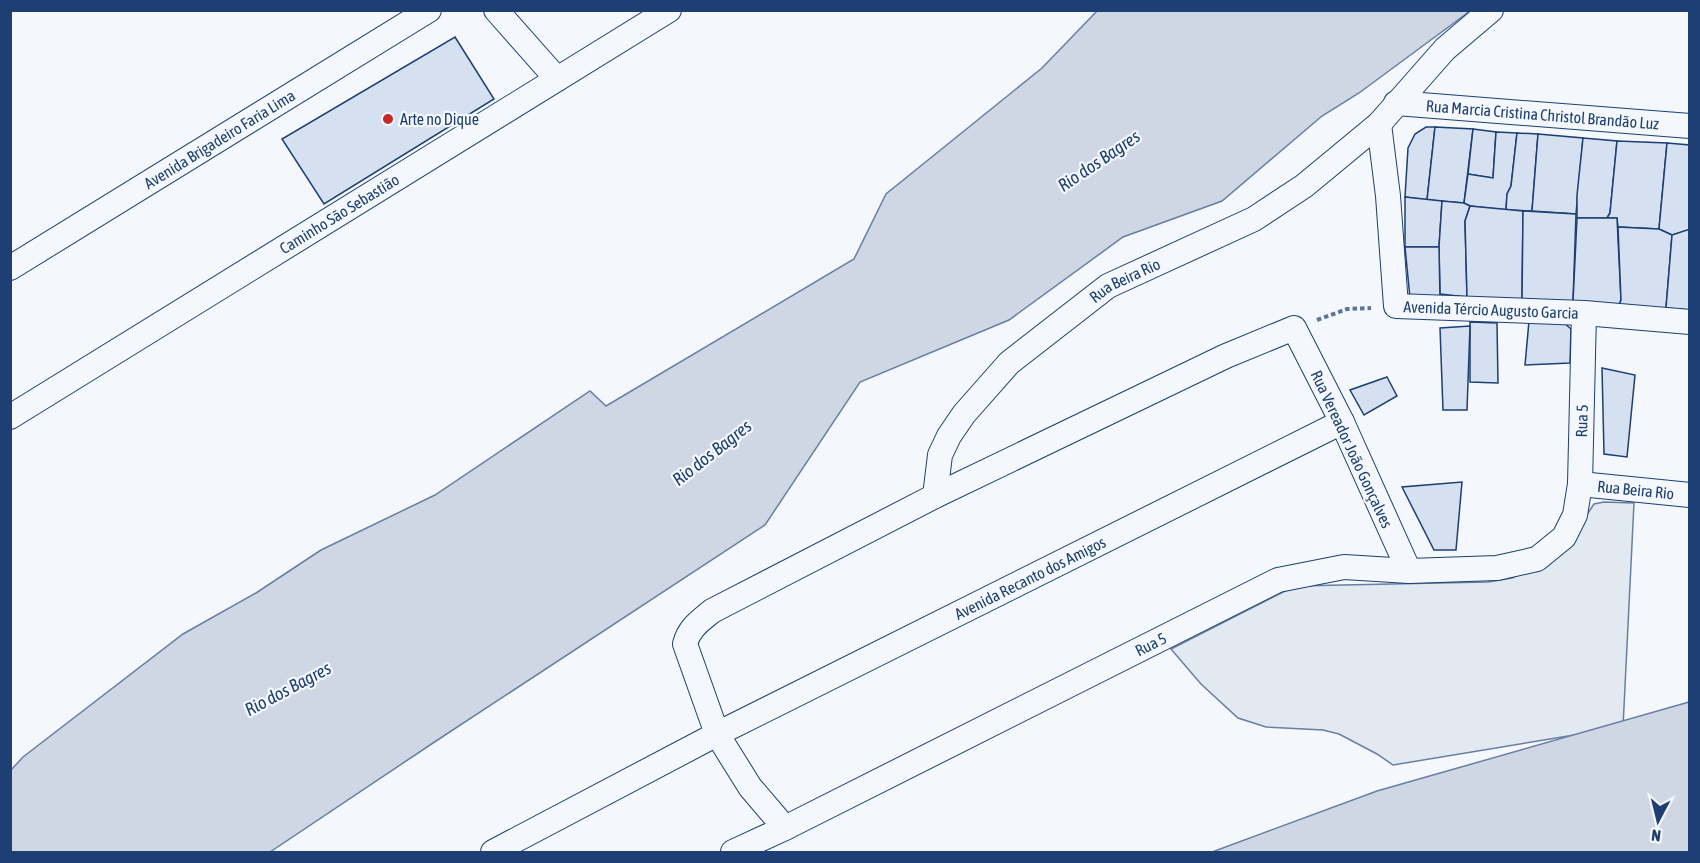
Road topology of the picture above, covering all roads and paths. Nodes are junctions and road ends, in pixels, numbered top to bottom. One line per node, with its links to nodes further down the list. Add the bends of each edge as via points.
1 (429, 10): 9 (street, Avenida Brigadeiro Faria Lima)
2 (496, 10): 5 (street)
3 (669, 10): 5 (street, Caminho São Sebastião)
4 (1491, 10): 6 (street, Rua Beira Rio, via 1445,49)
5 (557, 79): 14 (street, Caminho São Sebastião)
6 (1396, 103): 7 (street, Rua Beira Rio); 8 (street, Rua Marcia Cristina Christol Brandão Luz)
7 (1379, 124): 10 (street); 18 (street, Rua Beira Rio, via 1304,186 1254,219 1108,286 1009,363 949,436 940,455)
8 (1689, 126)
9 (10, 268)
10 (1396, 306): 11 (street, Avenida Tércio Augusto Garcia); 13 (path, Avenida Tércio Augusto Garcia, via 1347,309)
11 (1584, 313): 12 (street, Avenida Tércio Augusto Garcia); 16 (street, Rua 5)
12 (1689, 322)
13 (1294, 328): 15 (street, Rua Vereador João Gonçalves); 18 (street, via 1226,356)
14 (10, 417)
15 (1342, 422): 19 (street, Rua Vereador João Gonçalves); 20 (street, Avenida Recanto dos Amigos)
16 (1580, 484): 17 (street, Rua Beira Rio); 19 (street, Rua 5, via 1575,515 1564,537 1537,559 1497,568)
17 (1689, 495)
18 (935, 496): 20 (street, via 712,610 694,625 685,644)
19 (1408, 571): 21 (street, Rua 5, via 1344,567 1278,580)
20 (717, 734): 21 (street, via 750,786); 22 (street, Avenida Recanto dos Amigos)
21 (785, 828): 23 (street, Rua 5)
22 (493, 852)
23 (733, 852)

